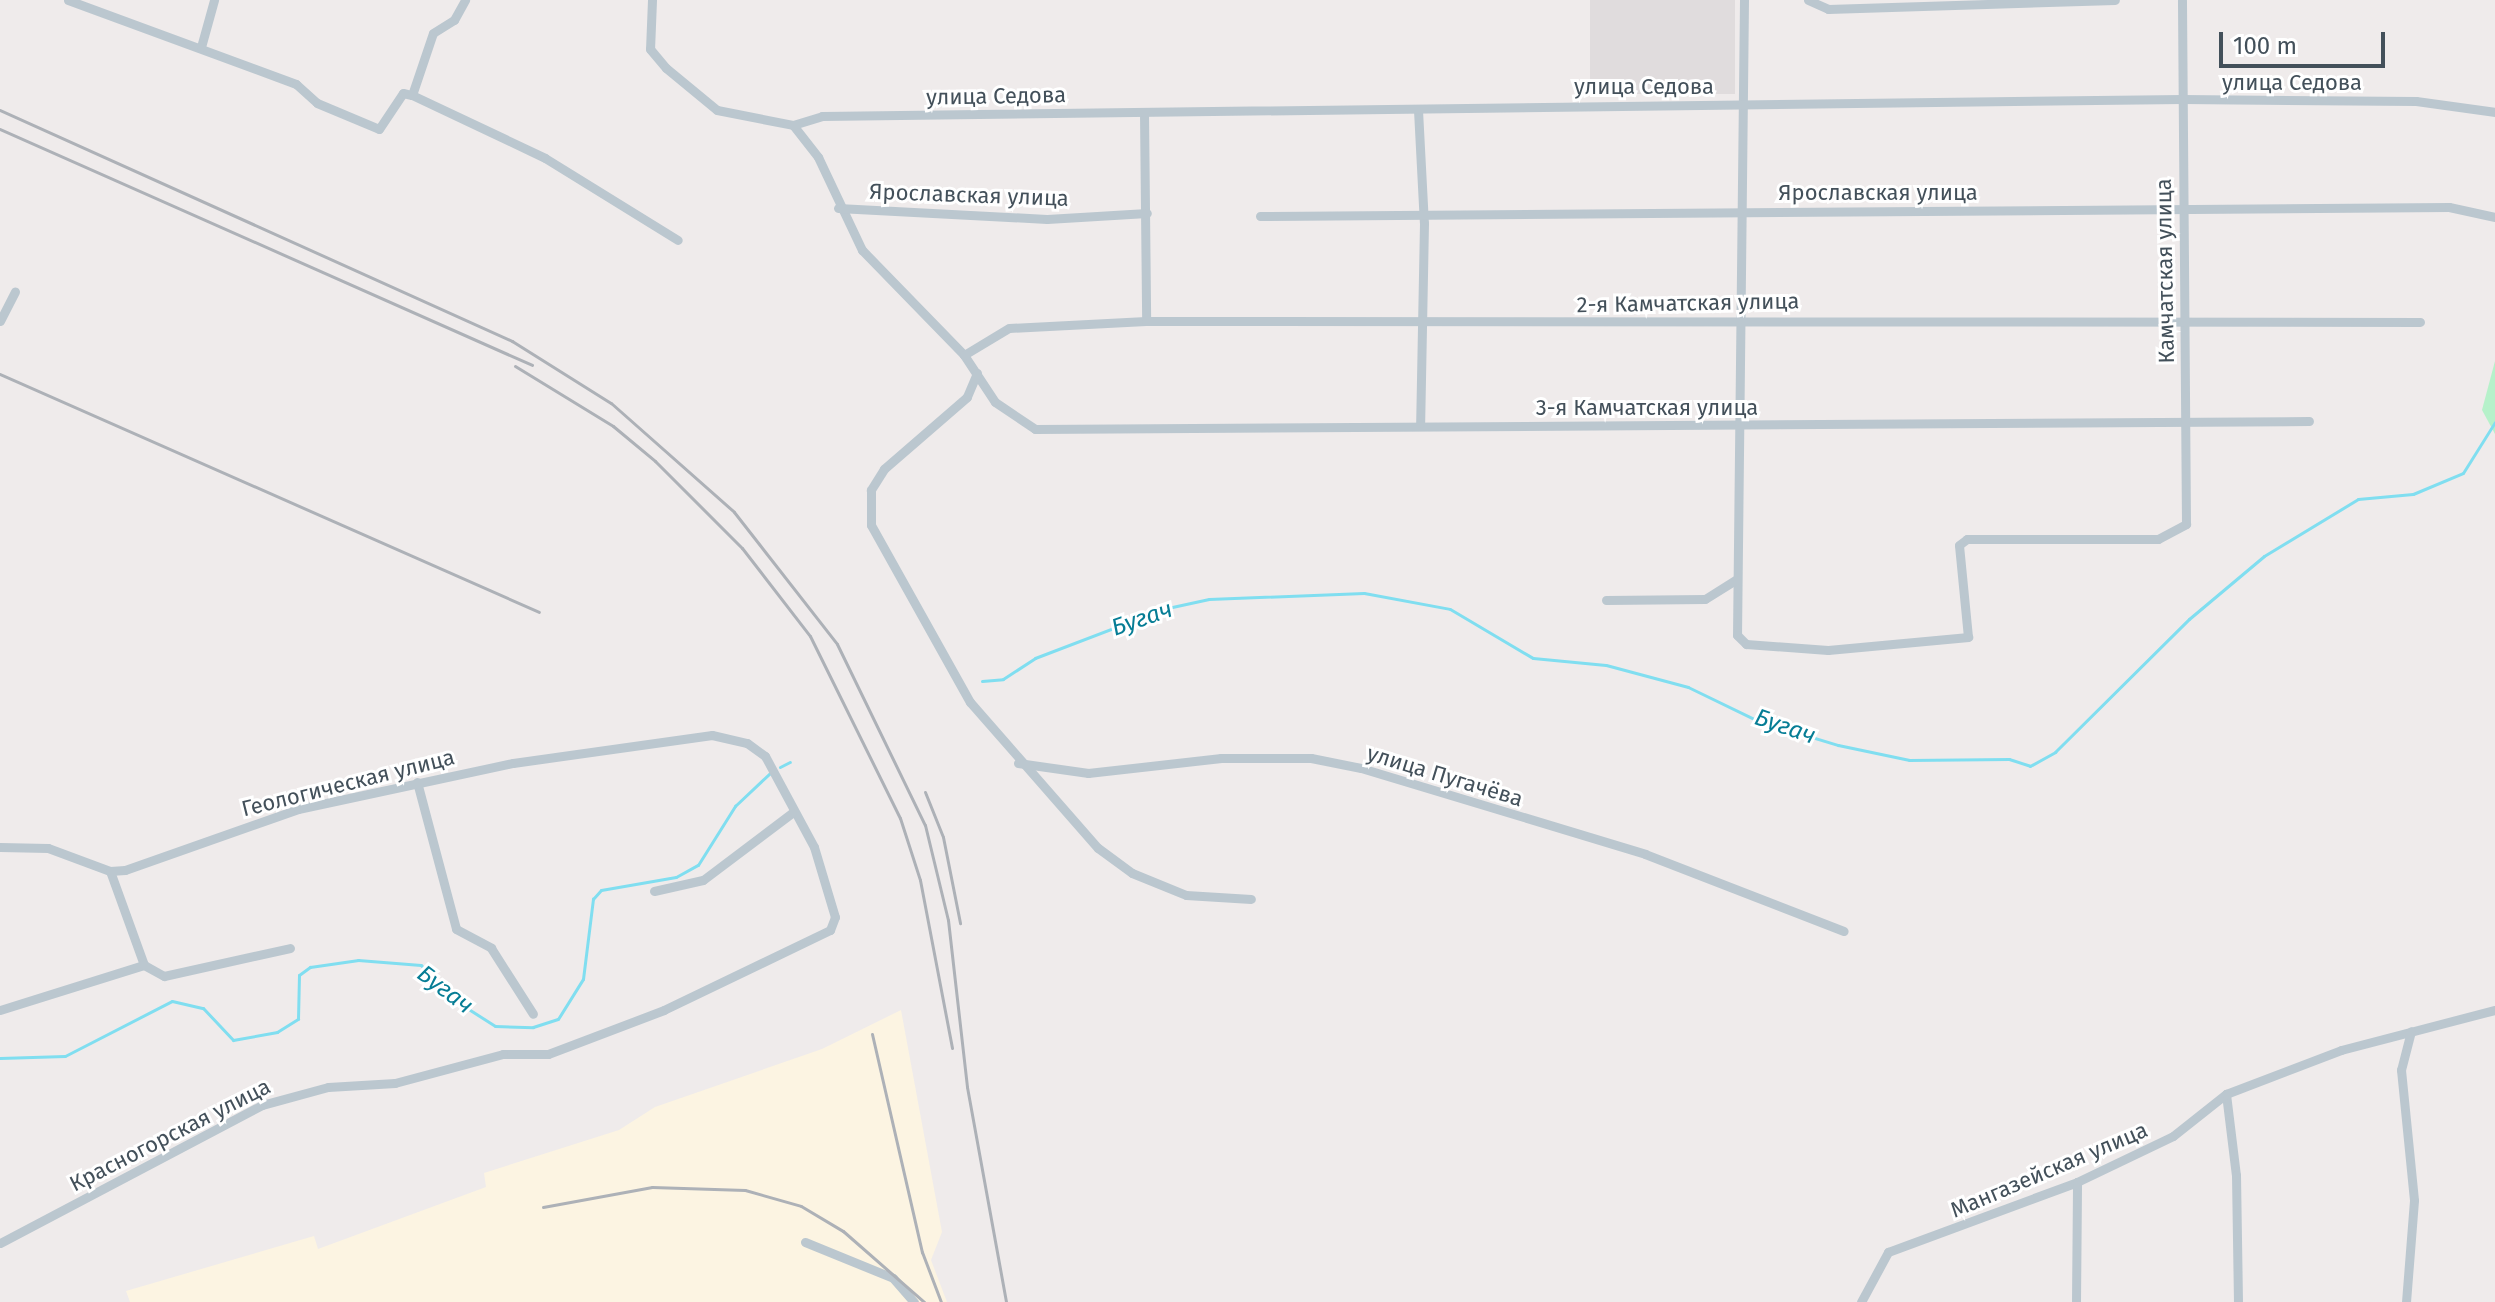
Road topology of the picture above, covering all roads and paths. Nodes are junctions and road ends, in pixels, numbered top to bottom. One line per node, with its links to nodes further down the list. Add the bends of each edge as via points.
1 (68, 0): 9 (street)
2 (214, 0): 9 (street)
3 (465, 0): 10 (street, via 454,20 433,33)
4 (652, 0): 16 (street, via 650,49 666,68 717,110)
5 (1744, 0): 12 (street)
6 (1808, 0): 7 (street, via 1828,9)
7 (2115, 0)
8 (2182, 0): 11 (street, Камчатская улица)
9 (201, 47): 10 (street, via 296,84 317,103 379,129 403,93)
10 (412, 95): 24 (street, via 571,172)
11 (2182, 99): 12 (street, улица Седова); 14 (street, улица Седова, via 2416,101); 18 (street, Камчатская улица)
12 (1741, 105): 13 (street, улица Седова); 19 (street)
13 (1418, 110): 15 (street, улица Седова); 21 (street)
14 (2495, 112)
15 (1144, 113): 16 (street, улица Седова, via 822,116); 20 (street)
16 (793, 125): 17 (street, via 818,157)
17 (838, 208): 20 (street, Ярославская улица, via 1047,219); 32 (street, via 895,290)
18 (2182, 210): 19 (street, Ярославская улица); 23 (street, Ярославская улица, via 2449,207); 29 (street, Камчатская улица)
19 (1741, 211): 21 (street, Ярославская улица); 26 (street)
20 (1147, 213): 28 (street)
21 (1420, 214): 22 (street, Ярославская улица); 31 (street)
22 (1260, 216)
23 (2495, 217)
24 (678, 240)
25 (15, 292): 27 (street)
26 (1742, 319): 29 (street, 2-я Камчатская улица); 31 (street, 2-я Камчатская улица); 37 (street)
27 (0, 321)
28 (1146, 321): 31 (street, 2-я Камчатская улица); 32 (street, 2-я Камчатская улица, via 1009,328)
29 (2182, 321): 30 (street, 2-я Камчатская улица); 36 (street, Камчатская улица)
30 (2420, 322)
31 (1424, 325): 35 (street)
32 (964, 355): 33 (street)
33 (977, 373): 35 (street, 3-я Камчатская улица, via 995,402 1035,429); 41 (street, via 967,397 884,469 871,490 871,525 970,702)
34 (2309, 421): 36 (street, 3-я Камчатская улица)
35 (1420, 423): 37 (street, 3-я Камчатская улица)
36 (2186, 423): 37 (street, 3-я Камчатская улица); 38 (street, Камчатская улица, via 2189,516 2173,535 1967,539 1959,545 1970,632 1964,640 1828,650 1746,644 1737,635)
37 (1743, 425): 38 (street)
38 (1736, 580): 39 (street, via 1705,599)
39 (1606, 600)
40 (712, 735): 42 (street, Геологическая улица); 43 (street, Красногорская улица, via 747,743 765,756)
41 (1018, 763): 47 (street, via 1098,848 1132,873 1186,895); 48 (street, улица Пугачёва, via 1088,773 1221,758 1311,758 1361,768 1645,854)
42 (417, 782): 45 (street, Геологическая улица, via 298,809); 53 (street, via 456,929 491,948)
43 (792, 813): 46 (street, via 703,880); 58 (street, Красногорская улица, via 814,847 835,917 830,930 664,1010 548,1054 503,1054 395,1083 328,1087 262,1105)
44 (0, 847): 45 (street, via 48,848)
45 (110, 871): 50 (street)
46 (654, 891)
47 (1251, 899)
48 (1844, 931)
49 (290, 948): 50 (street, via 164,976)
50 (144, 965): 51 (street)
51 (0, 1010)
52 (2495, 1010): 54 (street, Мангазейская улица)
53 (533, 1014)
54 (2411, 1031): 55 (street, Мангазейская улица); 63 (street, via 2401,1070 2414,1200)
55 (2226, 1094): 56 (street, Мангазейская улица, via 2173,1136); 62 (street, via 2236,1175)
56 (2077, 1182): 60 (street, Мангазейская улица, via 1888,1252); 61 (street)
57 (805, 1242): 59 (street, via 893,1278)
58 (0, 1243)
59 (914, 1302)
60 (1861, 1302)
61 (2076, 1302)
62 (2238, 1302)
63 (2406, 1302)

